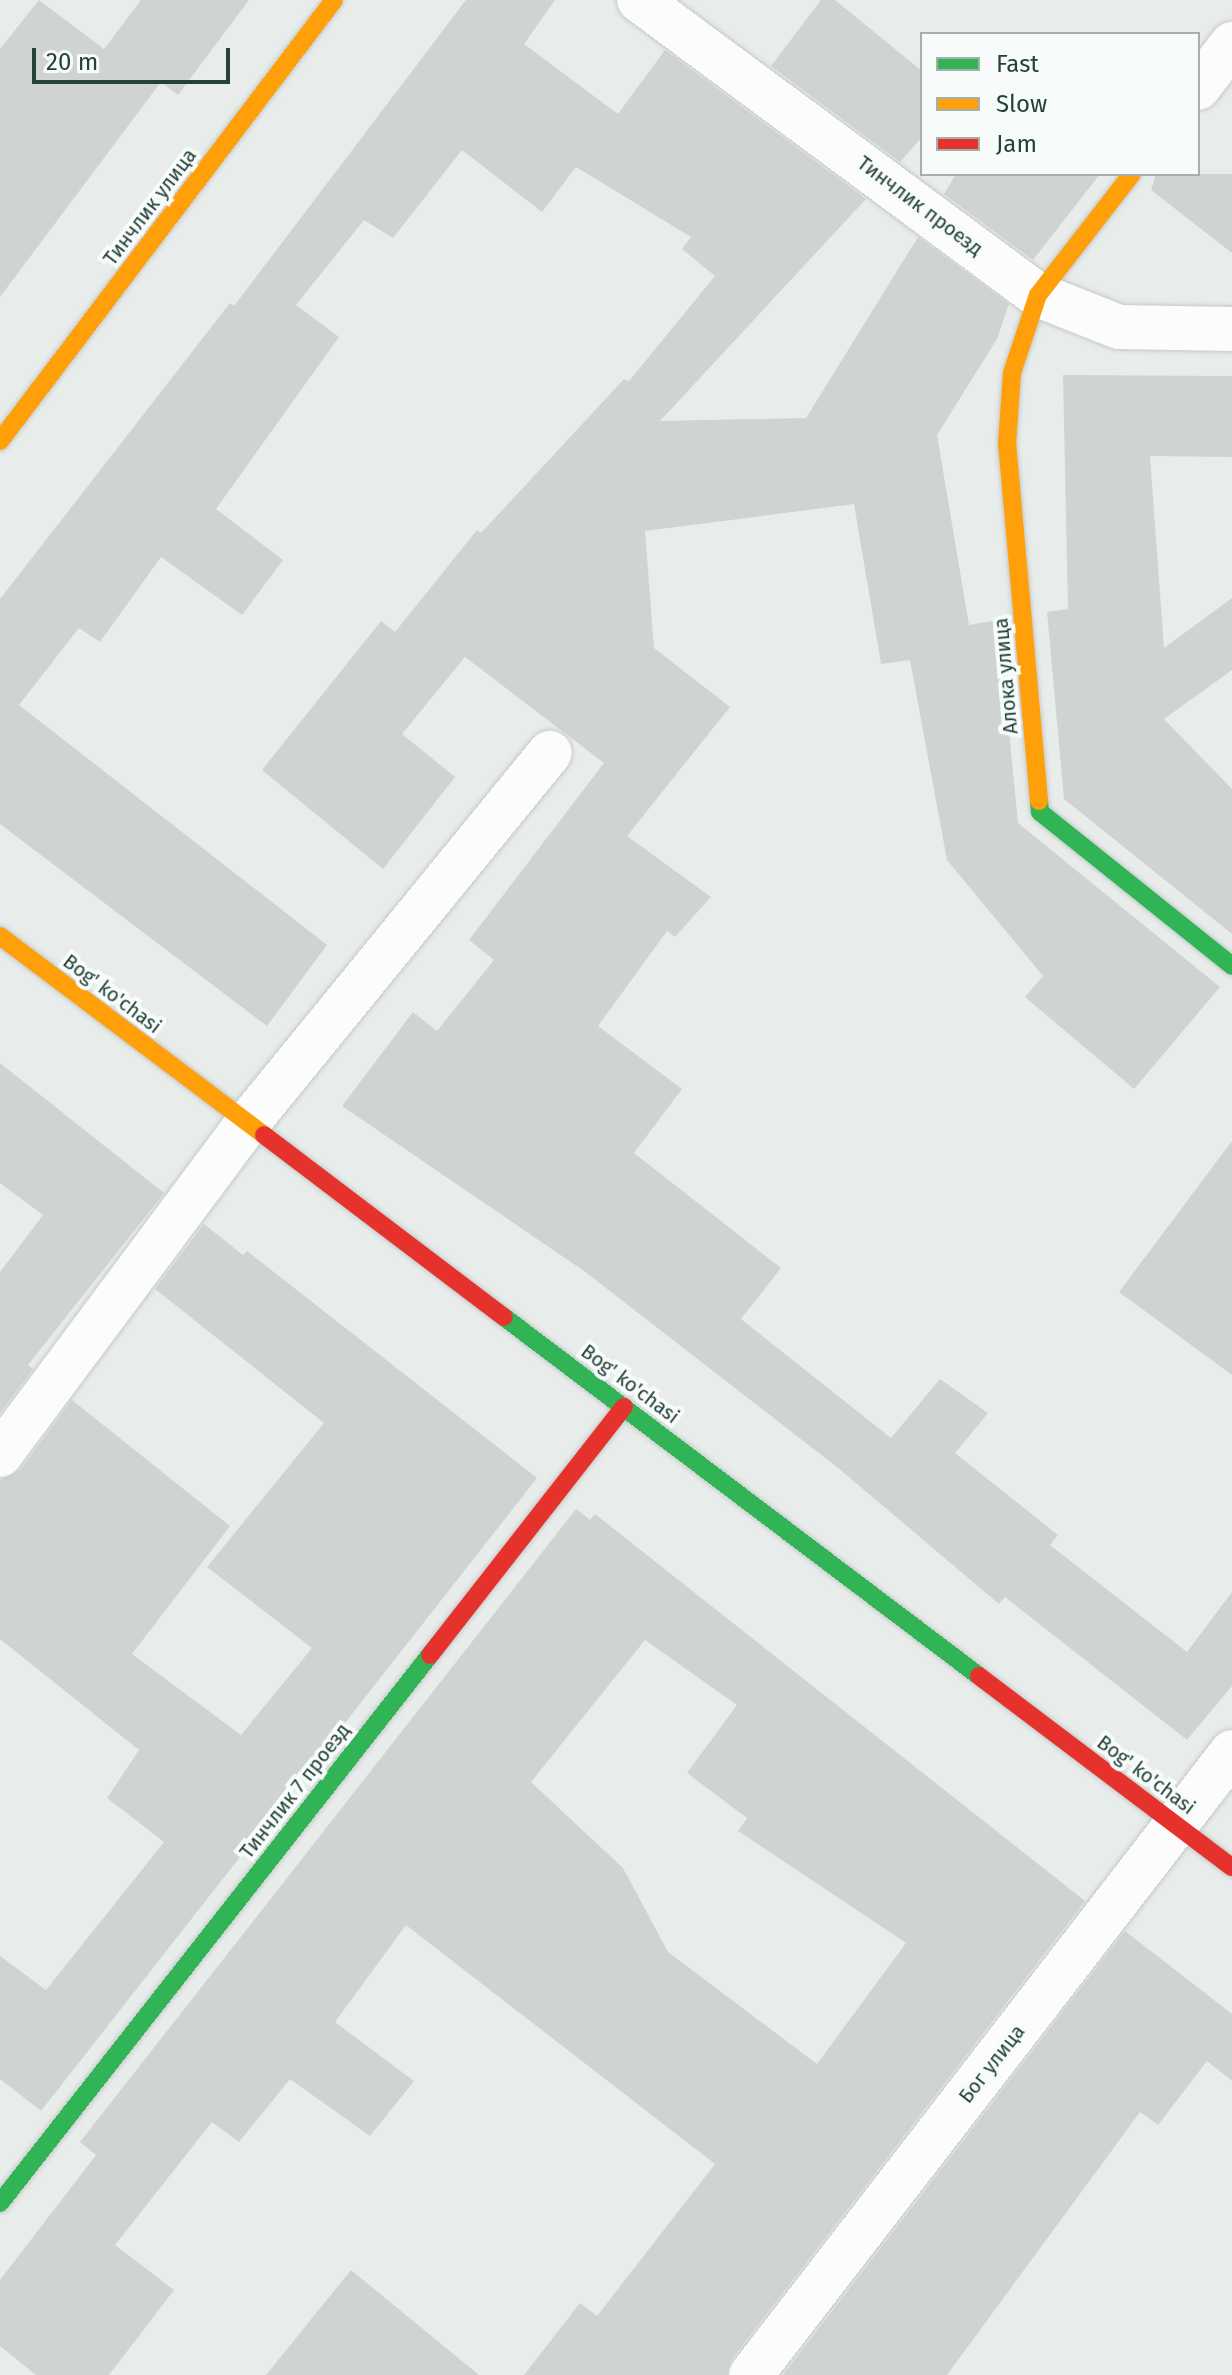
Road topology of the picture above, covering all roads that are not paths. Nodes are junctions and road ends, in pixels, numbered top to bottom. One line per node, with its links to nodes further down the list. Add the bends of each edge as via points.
1 (334, 0): 8 (street, Тинчлик улица)
2 (639, 0): 6 (street, Тинчлик проезд)
3 (1232, 44): 4 (street)
4 (1200, 85)
5 (1130, 176): 6 (street, Алока улица)
6 (1038, 295): 7 (street, Тинчлик проезд, via 1119,327); 11 (street, Алока улица, via 1012,373 1007,444 1040,812)
7 (1232, 329)
8 (0, 441)
9 (550, 753): 12 (street)
10 (0, 936): 12 (street, Bog' ko'chasi)
11 (1232, 966)
12 (247, 1124): 13 (street, Bog' ko'chasi); 14 (street)
13 (624, 1407): 16 (street, Bog' ko'chasi); 18 (street, Тинчлик 7 проезд)
14 (0, 1455)
15 (1232, 1752): 16 (street, Бог улица)
16 (1177, 1825): 17 (street, Bog' ko'chasi); 19 (street, Бог улица)
17 (1232, 1867)
18 (0, 2203)
19 (751, 2375)

